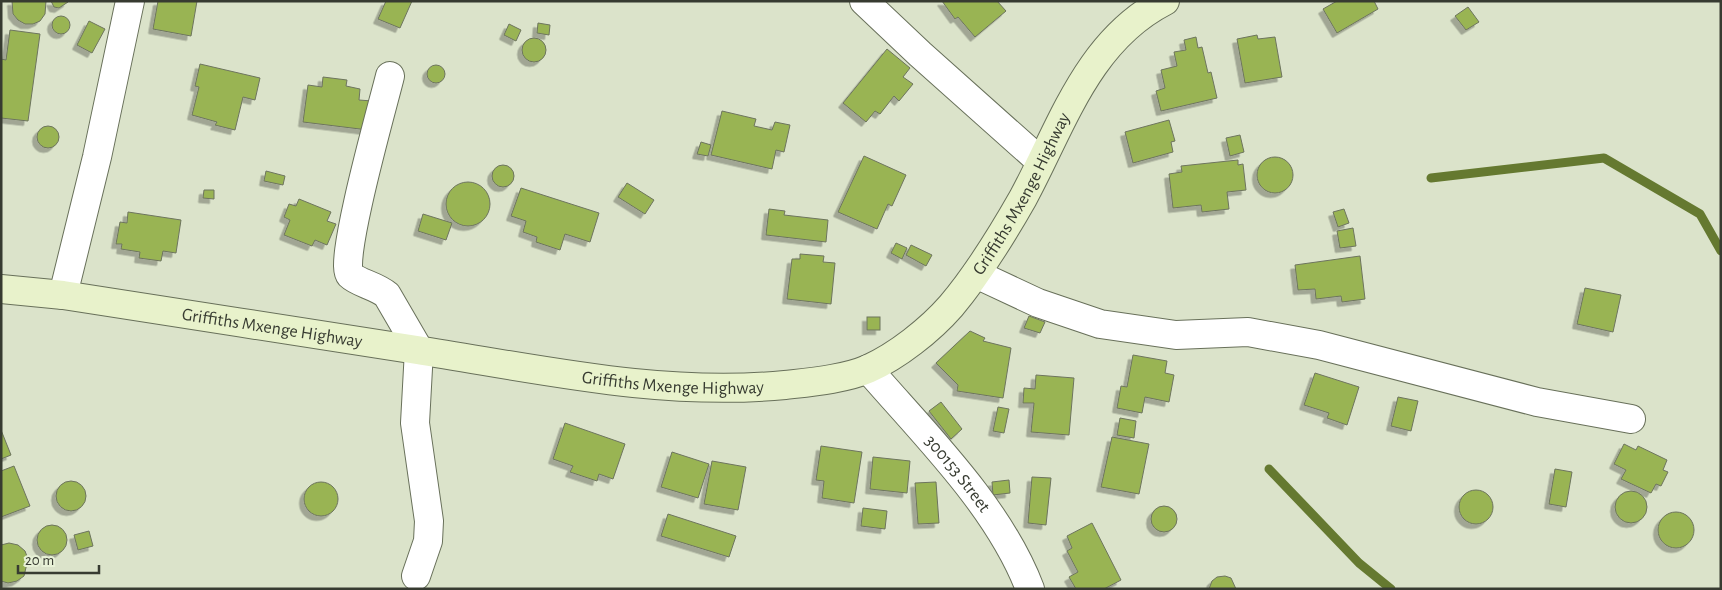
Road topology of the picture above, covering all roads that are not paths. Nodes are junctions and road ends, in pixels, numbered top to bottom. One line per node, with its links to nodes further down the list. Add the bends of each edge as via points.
1 (130, 1): 8 (street)
2 (864, 1): 5 (street)
3 (1165, 1): 5 (street, Griffiths Mxenge Highway, via 1112,41 1085,76)
4 (390, 76): 9 (street, via 346,268 350,275 387,294)
5 (1040, 161): 6 (street, Griffiths Mxenge Highway, via 1023,197)
6 (976, 274): 10 (street, Griffiths Mxenge Highway, via 950,308 918,339); 11 (street, via 1038,303 1100,324 1176,335 1248,332 1319,345 1537,402)
7 (1, 289): 8 (street, Griffiths Mxenge Highway)
8 (63, 296): 9 (street, Griffiths Mxenge Highway)
9 (419, 350): 10 (street, Griffiths Mxenge Highway, via 576,376 687,389 753,388 812,382); 12 (street, via 415,423 429,521 428,541)
10 (868, 369): 13 (street, 300153 Street, via 958,474 993,521)
11 (1631, 419)
12 (416, 576)
13 (1030, 589)

